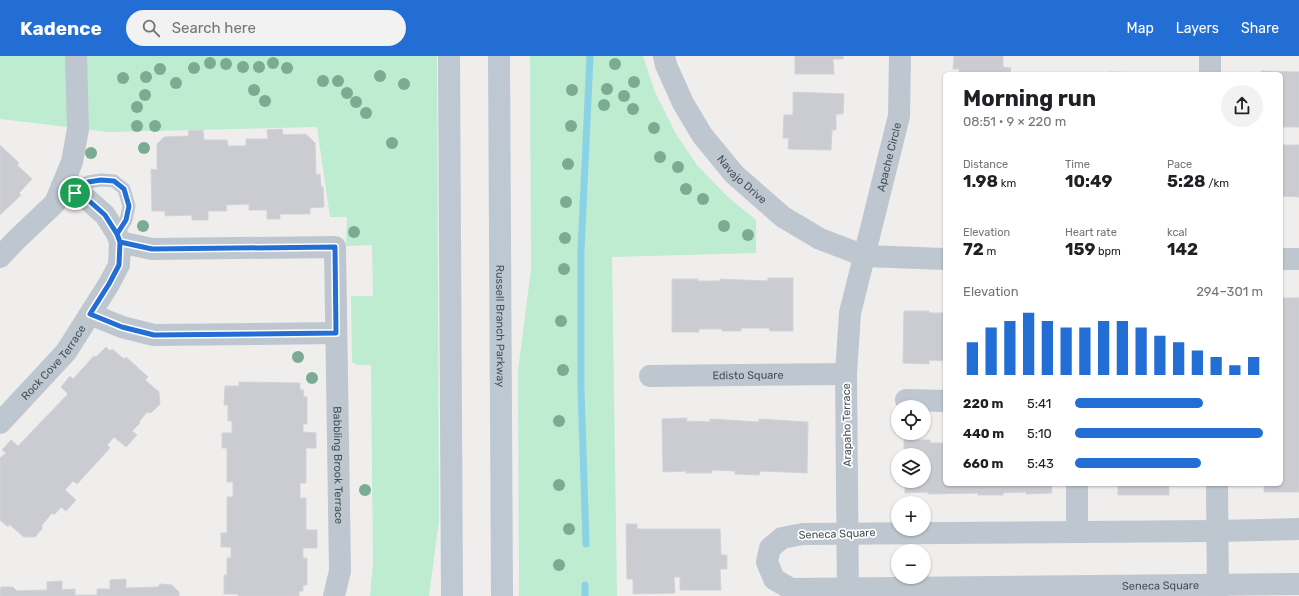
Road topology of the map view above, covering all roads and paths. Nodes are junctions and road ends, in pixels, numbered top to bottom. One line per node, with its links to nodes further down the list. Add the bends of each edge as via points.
1 (76, 56): 8 (street, via 78,129)
2 (449, 56): 32 (main road)
3 (498, 56): 33 (main road, Russell Branch Parkway)
4 (664, 56): 10 (street, Navajo Drive, via 683,103 702,135 734,174 783,217 820,239)
5 (900, 56): 10 (street, Apache Circle, via 899,116)
6 (1210, 56): 7 (street)
7 (1210, 72)
8 (69, 189): 9 (street, via 87,199 105,215); 9 (lane, via 101,180 114,181 124,189 129,206); 11 (street)
9 (118, 238): 15 (street, Rock Cove Terrace, via 119,265); 16 (street, Babbling Brook Terrace, via 152,249 335,247)
10 (865, 256): 14 (street, Navajo Drive); 17 (street, Arapaho Terrace, via 850,313)
11 (0, 257)
12 (1283, 259): 13 (street)
13 (1299, 259)
14 (943, 260)
15 (90, 314): 16 (street, via 122,327 154,335); 21 (street, Rock Cove Terrace, via 66,352)
16 (336, 333): 31 (street, Babbling Brook Terrace, via 340,570)
17 (846, 374): 18 (street, Edisto Square); 27 (street, Arapaho Terrace)
18 (650, 376)
19 (931, 401): 20 (street)
20 (943, 401)
21 (0, 423)
22 (1077, 486): 26 (street)
23 (1217, 486): 25 (street)
24 (1299, 529): 25 (street, Seneca Square)
25 (1217, 531): 26 (street, Seneca Square); 29 (street)
26 (1077, 532): 27 (street, Seneca Square)
27 (848, 533): 30 (street, Arapaho Terrace); 30 (street, Seneca Square, via 803,534 782,538 770,548 767,562 774,579 791,589)
28 (1299, 584): 29 (street, Seneca Square)
29 (1218, 590): 30 (street, Seneca Square)
30 (848, 593)
31 (334, 596)
32 (452, 596)
33 (502, 596)

